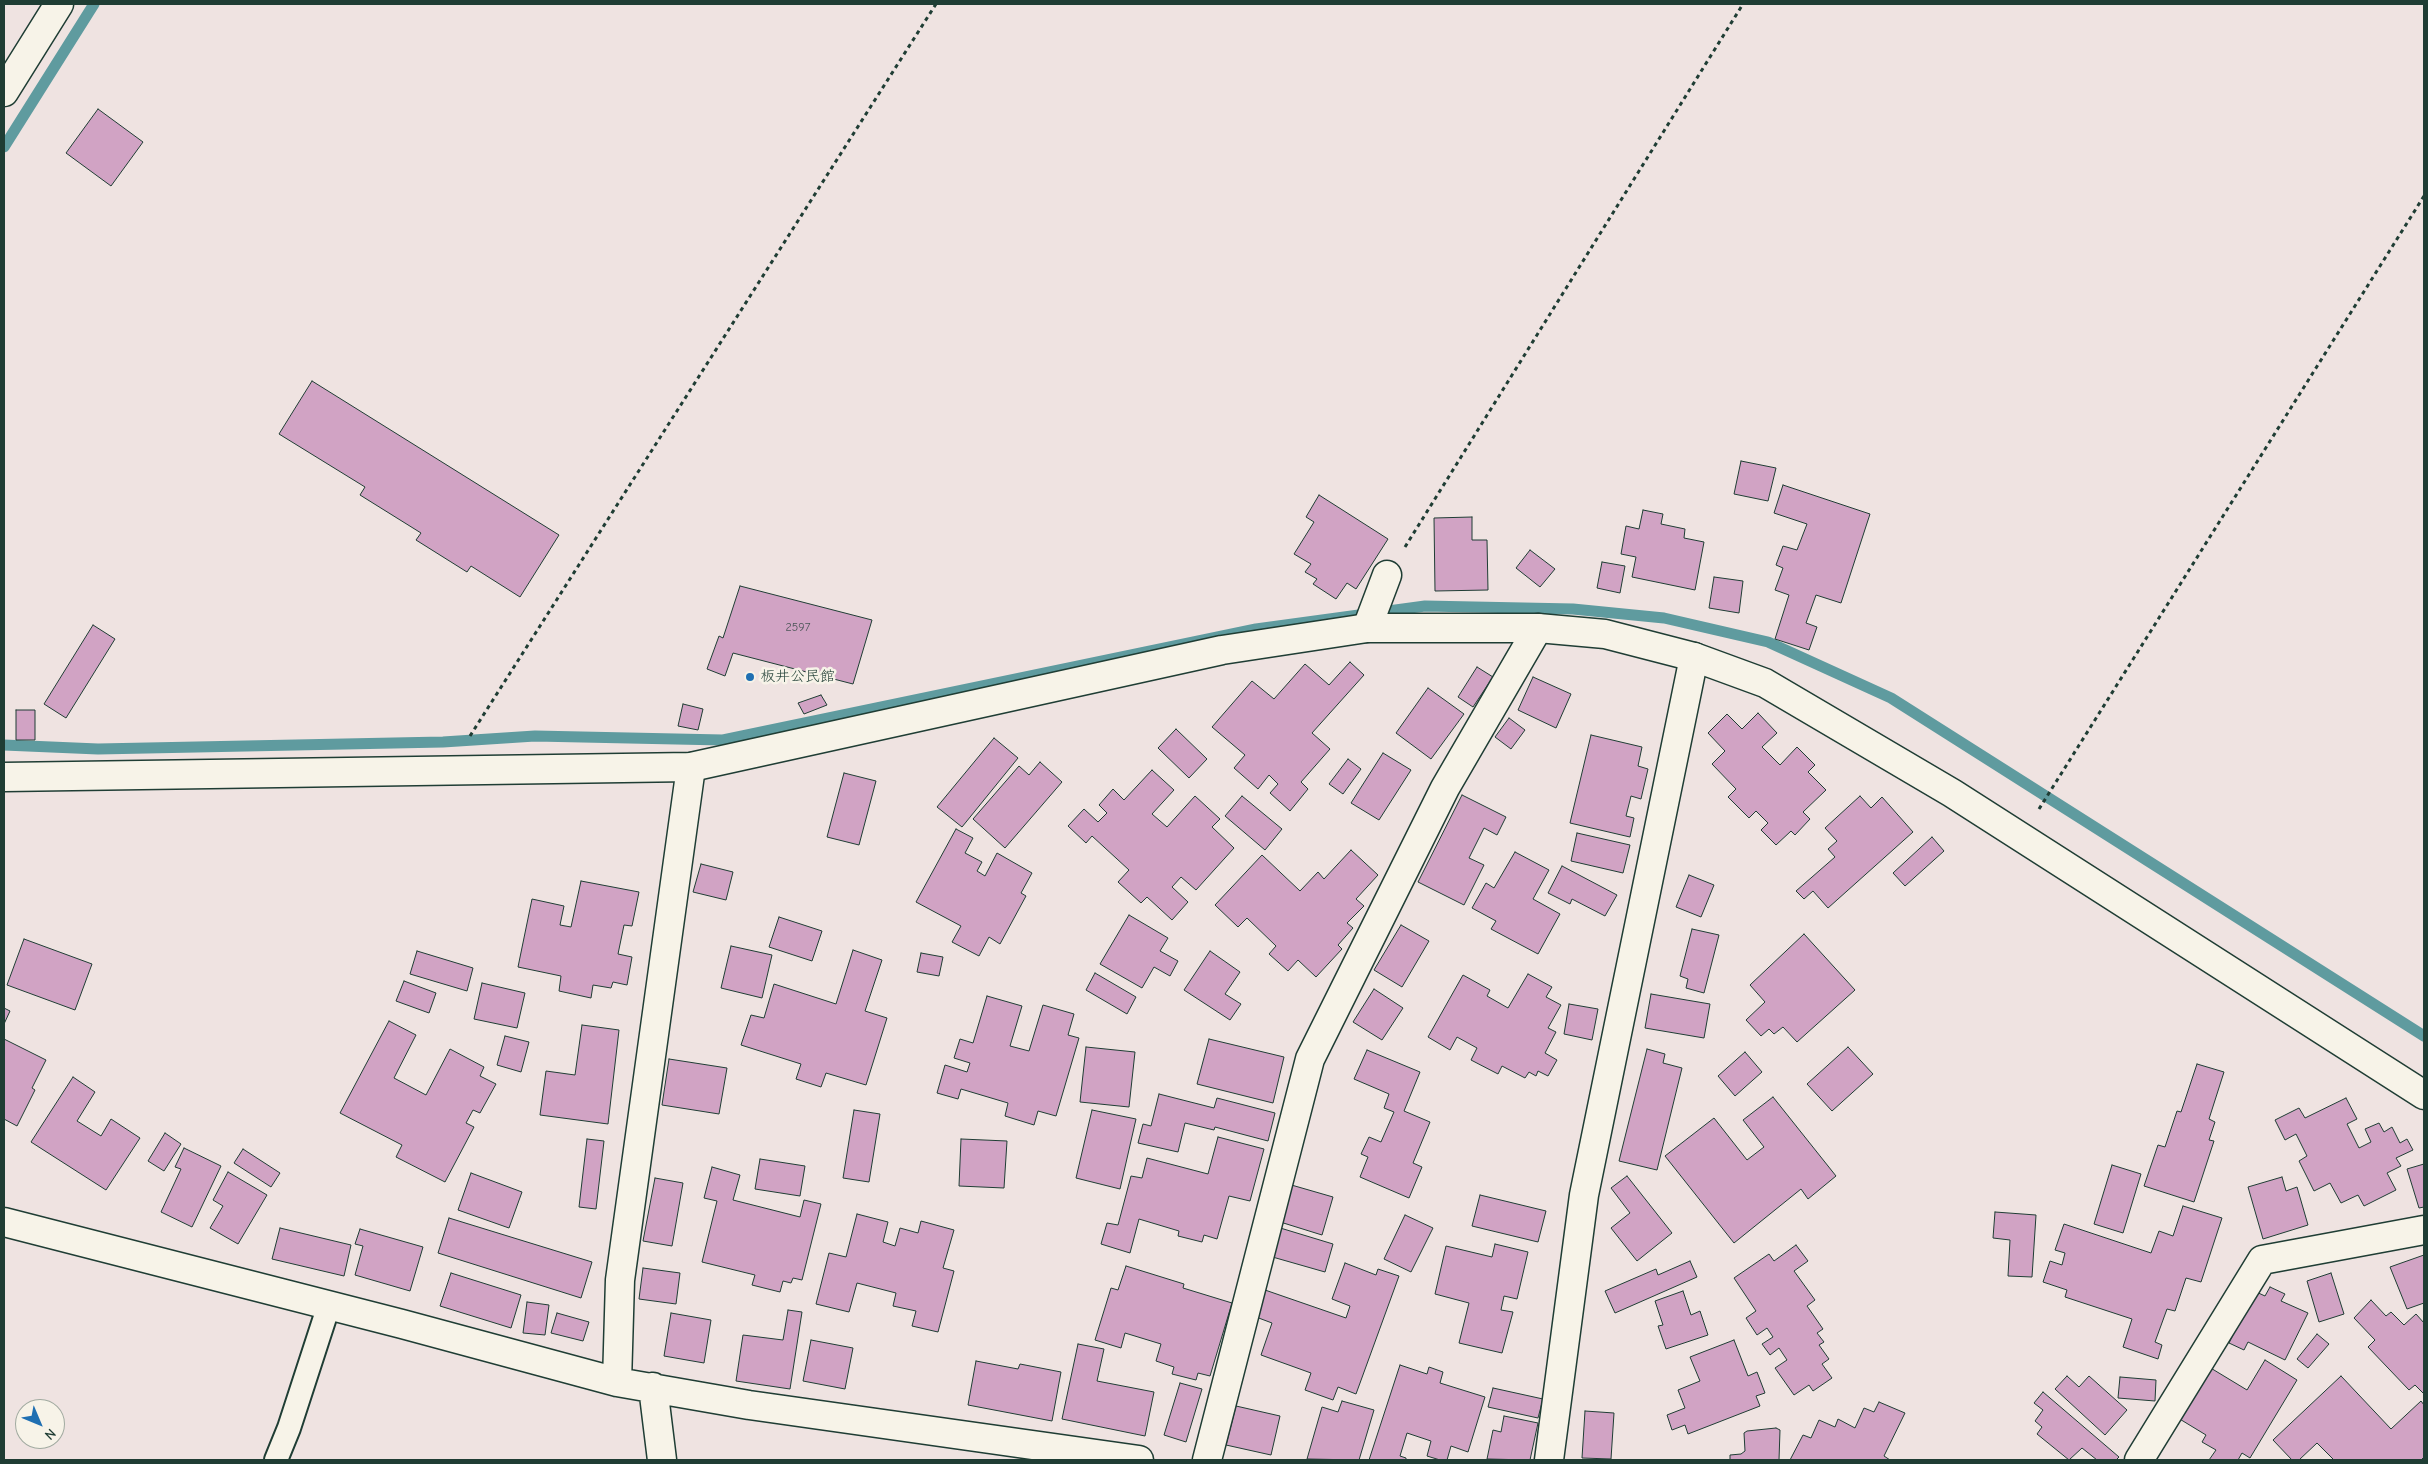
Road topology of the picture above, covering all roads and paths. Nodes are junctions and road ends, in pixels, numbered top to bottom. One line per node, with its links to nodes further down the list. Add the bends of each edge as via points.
1 (59, 4): 4 (street)
2 (936, 4): 11 (path)
3 (1743, 4): 6 (path)
4 (4, 92)
5 (2424, 196): 13 (path)
6 (1387, 576): 7 (street)
7 (1367, 628): 8 (street); 10 (street, via 1222,650)
8 (1538, 628): 9 (street, via 1605,634); 23 (street, via 1445,788 1310,1059)
9 (1694, 657): 13 (street, via 1765,683); 24 (street, via 1584,1195)
10 (691, 767): 11 (street); 18 (street, via 620,1280)
11 (448, 770): 12 (street)
12 (4, 778)
13 (2021, 836): 14 (street)
14 (2424, 1095)
15 (4, 1222): 17 (street)
16 (2424, 1230): 25 (street, via 2262,1260)
17 (329, 1305): 18 (street); 20 (lane)
18 (617, 1382): 19 (street)
19 (652, 1387): 21 (street); 22 (street, via 749,1405)
20 (276, 1460)
21 (662, 1460)
22 (1140, 1460)
23 (1207, 1460)
24 (1549, 1460)
25 (2140, 1460)

